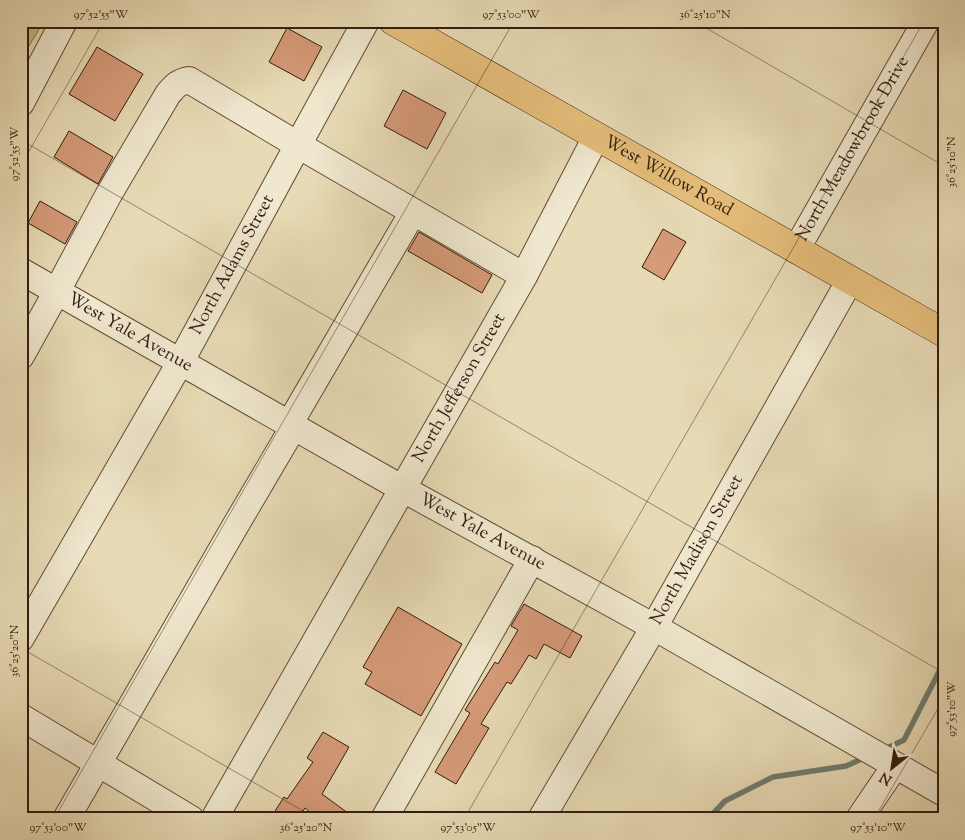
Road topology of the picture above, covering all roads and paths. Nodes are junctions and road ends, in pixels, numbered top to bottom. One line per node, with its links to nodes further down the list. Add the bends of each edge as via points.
1 (64, 21): 5 (street)
2 (366, 21): 7 (street, North Adams Street)
3 (393, 21): 6 (main road, West Willow Road)
4 (926, 21): 9 (street, North Meadowbrook Drive)
5 (21, 102)
6 (596, 137): 9 (main road, West Willow Road); 11 (street, North Jefferson Street)
7 (298, 145): 8 (street); 13 (street, via 189,80 182,81 168,94 109,194); 16 (street, North Adams Street)
8 (413, 212): 11 (street); 17 (street)
9 (796, 250): 12 (main road, West Willow Road)
10 (21, 271): 13 (street, West Yale Avenue)
11 (524, 276): 18 (street, North Jefferson Street)
12 (850, 280): 14 (main road, West Willow Road); 20 (street, North Madison Street)
13 (58, 291): 15 (street); 16 (street, West Yale Avenue)
14 (944, 333)
15 (21, 356)
16 (181, 361): 17 (street, West Yale Avenue); 21 (street, North Adams Street)
17 (292, 425): 18 (street, West Yale Avenue); 23 (street)
18 (403, 489): 19 (street, West Yale Avenue); 28 (street, North Jefferson Street)
19 (532, 559): 20 (street, West Yale Avenue); 29 (street)
20 (654, 627): 24 (street, West Yale Avenue); 30 (street, North Madison Street)
21 (21, 638)
22 (21, 717): 23 (street)
23 (99, 763): 26 (street); 27 (street)
24 (894, 765): 25 (street, West Yale Avenue); 31 (street)
25 (944, 793)
26 (66, 819)
27 (191, 819)
28 (214, 819)
29 (384, 819)
30 (542, 819)
31 (859, 819)

